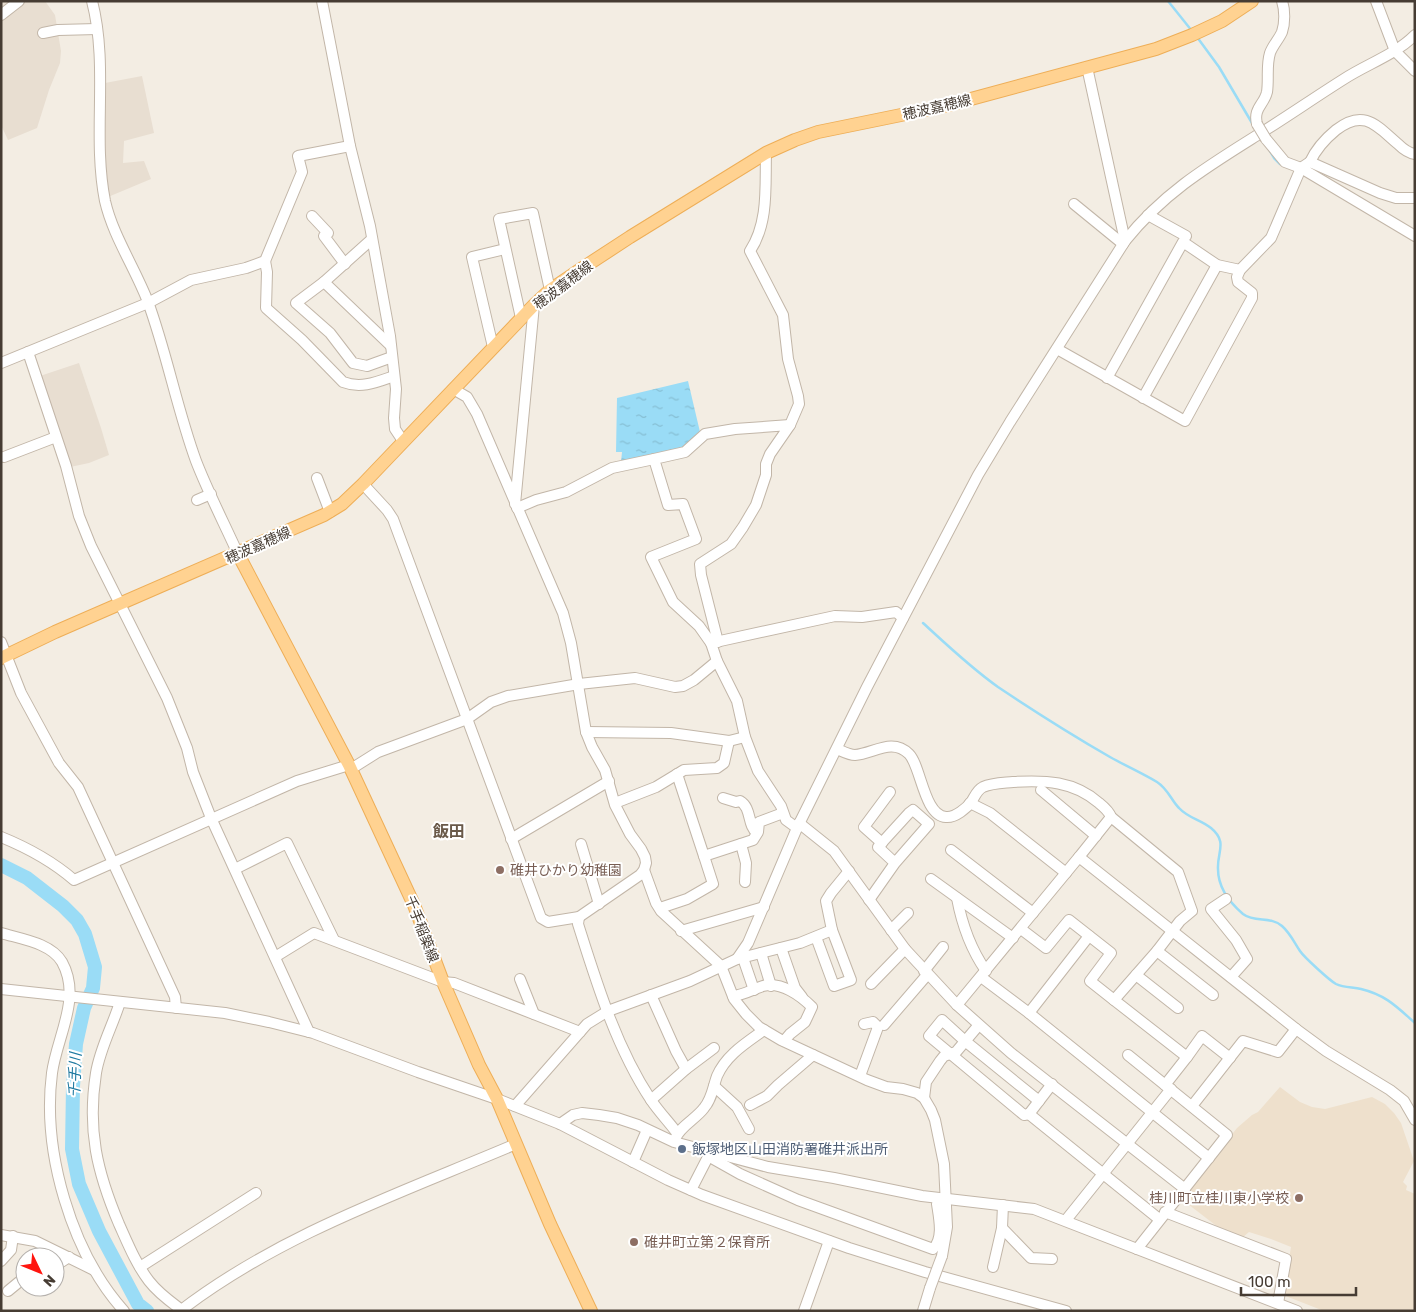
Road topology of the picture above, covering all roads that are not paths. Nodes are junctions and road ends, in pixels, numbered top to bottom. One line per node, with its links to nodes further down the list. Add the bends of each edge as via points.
1 (19, 1): 7 (street)
2 (92, 1): 8 (street)
3 (322, 1): 14 (street)
4 (1282, 1): 18 (street, bridge, via 1282,31 1270,52 1267,94 1255,116 1266,140 1285,162)
5 (1376, 1): 11 (street)
6 (1251, 2): 12 (main road, 穂波嘉穂線, via 1192,35 1156,49)
7 (1, 15)
8 (97, 29): 9 (street); 34 (street, via 101,55 102,182 116,233)
9 (43, 33)
10 (1415, 35): 11 (street)
11 (1395, 51): 13 (street); 21 (street, via 1355,72 1207,166)
12 (1087, 67): 15 (main road, 穂波嘉穂線, via 945,106 818,132); 26 (street)
13 (1415, 71)
14 (350, 146): 25 (street); 28 (street, via 298,156 302,172)
15 (766, 153): 33 (main road, 穂波嘉穂線); 47 (street, via 764,213 759,234 750,251 783,315 788,359 799,404)
16 (1415, 154): 17 (street, via 1405,150 1368,120 1355,118 1326,138)
17 (1310, 162): 18 (street); 19 (street, via 1380,193 1396,198)
18 (1301, 168): 24 (street); 31 (street, via 1271,238)
19 (1415, 198)
20 (1074, 204): 26 (street)
21 (1148, 215): 23 (street); 26 (street)
22 (312, 216): 29 (street, via 328,233 324,236)
23 (1186, 236)
24 (1415, 236)
25 (372, 239): 29 (street); 37 (street)
26 (1124, 243): 39 (street)
27 (506, 249): 33 (street, via 499,220 533,213); 36 (street); 38 (street, via 472,257)
28 (265, 262): 34 (street, via 191,280); 43 (street, via 268,272 266,308 344,382 370,384)
29 (345, 264): 32 (street)
30 (1217, 265): 31 (street); 44 (street, via 1183,242); 46 (street)
31 (1240, 270): 46 (street, via 1238,282 1252,293 1252,298 1186,421)
32 (324, 282): 37 (street); 41 (street, via 296,303 330,333 353,363 367,366)
33 (550, 290): 35 (main road, 穂波嘉穂線)
34 (148, 303): 40 (street); 54 (street, via 197,461)
35 (534, 305): 36 (main road, 穂波嘉穂線); 56 (street)
36 (522, 318): 38 (main road, 穂波嘉穂線)
37 (391, 346): 41 (street)
38 (493, 347): 45 (main road, 穂波嘉穂線)
39 (1057, 349): 44 (street); 60 (street, via 978,475)
40 (28, 352): 42 (street); 48 (street)
41 (392, 357): 43 (street)
42 (1, 363)
43 (394, 376): 49 (street, via 395,429)
44 (1107, 378): 46 (street)
45 (453, 389): 49 (main road, 穂波嘉穂線); 56 (street, via 473,406)
46 (1143, 398)
47 (790, 425): 51 (street, via 706,434 685,452); 62 (street, via 770,454 756,505 743,528 731,544 700,564)
48 (56, 437): 50 (street); 59 (street, via 79,516)
49 (403, 441): 53 (main road, 穂波嘉穂線)
50 (4, 457)
51 (654, 459): 56 (street, via 612,468 566,492); 62 (street, via 668,505 683,504 696,538 651,557 673,602)
52 (317, 478): 57 (street)
53 (363, 484): 57 (main road, 穂波嘉穂線); 66 (street, via 393,519)
54 (211, 494): 55 (street); 58 (street)
55 (197, 500)
56 (516, 506): 65 (street, via 563,613)
57 (330, 512): 58 (main road, 穂波嘉穂線)
58 (238, 554): 59 (main road, 穂波嘉穂線); 71 (main road, 千手稲築線)
59 (121, 603): 63 (main road, 穂波嘉穂線); 81 (street, via 168,698)
60 (903, 618): 62 (street, via 896,612 862,617 835,616); 70 (street)
61 (1, 642): 63 (street)
62 (714, 642): 64 (street)
63 (4, 656): 93 (street, via 59,763 78,787)
64 (717, 661): 65 (street, via 683,686 635,678); 68 (street, via 737,701)
65 (579, 684): 66 (street, via 508,696 491,702); 67 (street)
66 (468, 718): 71 (street, via 378,752); 86 (street)
67 (586, 732): 69 (street, via 671,733); 73 (street)
68 (745, 737): 69 (street); 79 (street, via 758,771)
69 (730, 741): 72 (street, via 724,763 718,768 690,768)
70 (837, 749): 77 (street, via 853,755 877,748 900,748 913,759 924,793 942,816 953,816); 82 (street)
71 (350, 767): 81 (street, via 297,781); 133 (main road, 千手稲築線, via 414,905)
72 (677, 774): 78 (street, via 656,787); 91 (street)
73 (609, 781): 78 (street); 86 (street)
74 (1041, 790): 84 (street)
75 (890, 792): 87 (street, via 864,827)
76 (723, 798): 83 (street, via 743,802)
77 (970, 803): 80 (street, via 978,790 993,784 1037,780 1059,782 1090,795 1110,812); 98 (street, via 990,813)
78 (615, 804): 96 (street, via 641,849 646,863)
79 (783, 813): 82 (street, via 786,820); 83 (street, via 759,822)
80 (1111, 817): 84 (street); 113 (street, via 1178,872 1192,911)
81 (211, 818): 93 (street); 95 (street)
82 (798, 826): 97 (street, via 834,851); 105 (street)
83 (757, 833): 89 (street, via 753,840)
84 (1096, 836): 92 (street)
85 (1, 837): 93 (street, via 42,856 74,880)
86 (511, 839): 109 (street, via 541,918 548,922)
87 (882, 843): 94 (street, via 878,847); 94 (street, via 911,811 916,811 929,824)
88 (581, 844): 104 (street)
89 (742, 844): 91 (street); 100 (street)
90 (952, 850): 108 (street)
91 (704, 856): 106 (street, via 713,884 687,899)
92 (1079, 857): 98 (street); 113 (street)
93 (113, 862): 146 (street, via 175,997)
94 (895, 863): 103 (street)
95 (236, 869): 119 (street, via 287,843); 125 (street)
96 (644, 870): 104 (street); 106 (street)
97 (849, 871): 103 (street); 111 (street, via 826,901)
98 (1066, 874): 108 (street)
99 (931, 879): 101 (street)
100 (745, 882)
101 (957, 898): 118 (street); 129 (street, via 962,923)
102 (1226, 899): 131 (street, via 1211,910 1236,940 1246,959)
103 (869, 900): 112 (street)
104 (599, 904): 109 (street)
105 (764, 907): 114 (street); 126 (street)
106 (660, 908): 114 (street)
107 (908, 913): 112 (street)
108 (1033, 913): 110 (street)
109 (579, 917): 148 (street, via 578,924)
110 (1021, 929): 116 (street, via 1046,948 1069,920); 118 (street)
111 (832, 930): 117 (street); 117 (street, via 851,980 834,986)
112 (891, 930): 122 (street)
113 (1173, 930): 123 (street); 131 (street)
114 (681, 931): 127 (street)
115 (1, 932): 138 (street, via 54,953 65,968)
116 (1089, 936): 143 (street, via 1111,953 1090,981); 149 (street)
117 (816, 937): 121 (street)
118 (1013, 938): 129 (street)
119 (334, 940): 125 (street, via 314,933); 133 (street)
120 (943, 947): 128 (street)
121 (781, 948): 124 (street); 142 (street, via 795,988)
122 (905, 949): 128 (street); 134 (street)
123 (1157, 951): 130 (street); 140 (street)
124 (761, 954): 126 (street); 135 (street)
125 (275, 957): 156 (street)
126 (740, 959): 127 (street); 137 (street)
127 (721, 966): 139 (street); 141 (street)
128 (926, 973): 145 (street); 152 (street)
129 (983, 974): 145 (street); 149 (street)
130 (1136, 975): 143 (street); 147 (street)
131 (1231, 977): 155 (street)
132 (520, 980): 150 (street)
133 (443, 982): 150 (street, via 454,983); 172 (main road, 千手稲築線)
134 (871, 984)
135 (771, 986): 137 (street); 142 (street)
136 (1, 989): 138 (street)
137 (754, 990): 141 (street)
138 (70, 995): 144 (street); 209 (street, via 52,1072 52,1145 66,1204)
139 (651, 995): 148 (street); 166 (street)
140 (1213, 995)
141 (733, 996): 154 (street, via 746,1014)
142 (802, 998): 159 (street, via 812,1008 805,1022)
143 (1114, 1000): 164 (street)
144 (118, 1001): 146 (street); 207 (street, via 96,1072 93,1105 95,1153 108,1199)
145 (957, 1005): 153 (street)
146 (176, 1008): 156 (street, via 234,1015)
147 (1178, 1008)
148 (608, 1011): 157 (street, via 594,1018); 173 (street, via 628,1060)
149 (1029, 1013): 178 (street)
150 (534, 1014): 157 (street)
151 (864, 1024): 167 (street, via 873,1022 878,1027)
152 (884, 1025)
153 (978, 1026): 158 (street); 168 (street)
154 (764, 1030): 159 (street); 169 (street, via 730,1056)
155 (1296, 1030): 165 (street, via 1278,1052 1243,1041); 180 (street, via 1390,1090 1404,1101)
156 (309, 1032): 172 (street)
157 (580, 1032): 176 (street)
158 (965, 1041): 161 (street, via 956,1052); 161 (street, via 942,1020 929,1036); 174 (street)
159 (784, 1042): 162 (street)
160 (714, 1048): 166 (street)
161 (949, 1053): 171 (street, via 926,1082); 179 (street, via 1024,1115)
162 (813, 1055): 167 (street); 175 (street, via 767,1096)
163 (1128, 1055): 170 (street)
164 (1187, 1057): 165 (street, via 1202,1036); 170 (street)
165 (1230, 1058): 177 (street)
166 (686, 1068): 173 (street)
167 (860, 1076): 171 (street)
168 (1052, 1084): 174 (street); 186 (street)
169 (714, 1086): 182 (street, via 737,1107); 184 (street, via 706,1106)
170 (1168, 1087): 177 (street); 178 (street)
171 (924, 1098): 194 (street, via 935,1120 944,1164)
172 (497, 1099): 176 (street); 185 (main road, 千手稲築線)
173 (651, 1100): 184 (street)
174 (1039, 1101): 179 (street)
175 (750, 1104)
176 (515, 1106): 181 (street)
177 (1192, 1106): 188 (street, via 1227,1135)
178 (1153, 1113): 186 (street); 188 (street)
179 (1029, 1114): 190 (street)
180 (1415, 1120)
181 (560, 1124): 183 (street, via 582,1113 617,1118); 189 (street)
182 (749, 1129)
183 (647, 1130): 184 (street); 189 (street)
184 (676, 1138): 187 (street)
185 (516, 1144): 213 (street, via 291,1242); 216 (main road, 千手稲築線)
186 (1127, 1144): 190 (street); 191 (street)
187 (709, 1155): 192 (street); 194 (street); 194 (street, via 722,1165 798,1200 933,1249 938,1239)
188 (1209, 1158): 191 (street)
189 (633, 1162): 192 (street)
190 (1103, 1174): 196 (street); 197 (street)
191 (1185, 1189): 196 (street)
192 (691, 1190): 201 (street)
193 (256, 1193): 207 (street)
194 (942, 1202): 195 (street); 217 (street, bridge, via 947,1227 942,1256)
195 (1003, 1205): 197 (street, via 1034,1209); 198 (street)
196 (1162, 1216): 202 (street); 212 (street, via 1286,1259)
197 (1066, 1220): 202 (street)
198 (1002, 1228): 204 (street, via 1031,1258); 208 (street)
199 (1, 1235): 200 (street)
200 (13, 1236): 203 (street, via 35,1240); 206 (street, via 11,1250)
201 (829, 1241): 214 (street); 218 (street, via 925,1272)
202 (1137, 1249): 212 (street)
203 (69, 1257): 205 (street); 209 (street)
204 (1052, 1259)
205 (65, 1260)
206 (1, 1261)
207 (140, 1267): 213 (street, via 163,1296)
208 (994, 1267)
209 (94, 1270): 215 (street)
210 (15, 1285): 211 (street)
211 (8, 1291)
212 (1278, 1303): 219 (street)
213 (181, 1310)
214 (807, 1310)
215 (124, 1311)
216 (591, 1311)
217 (923, 1311)
218 (1066, 1311)
219 (1297, 1311)

